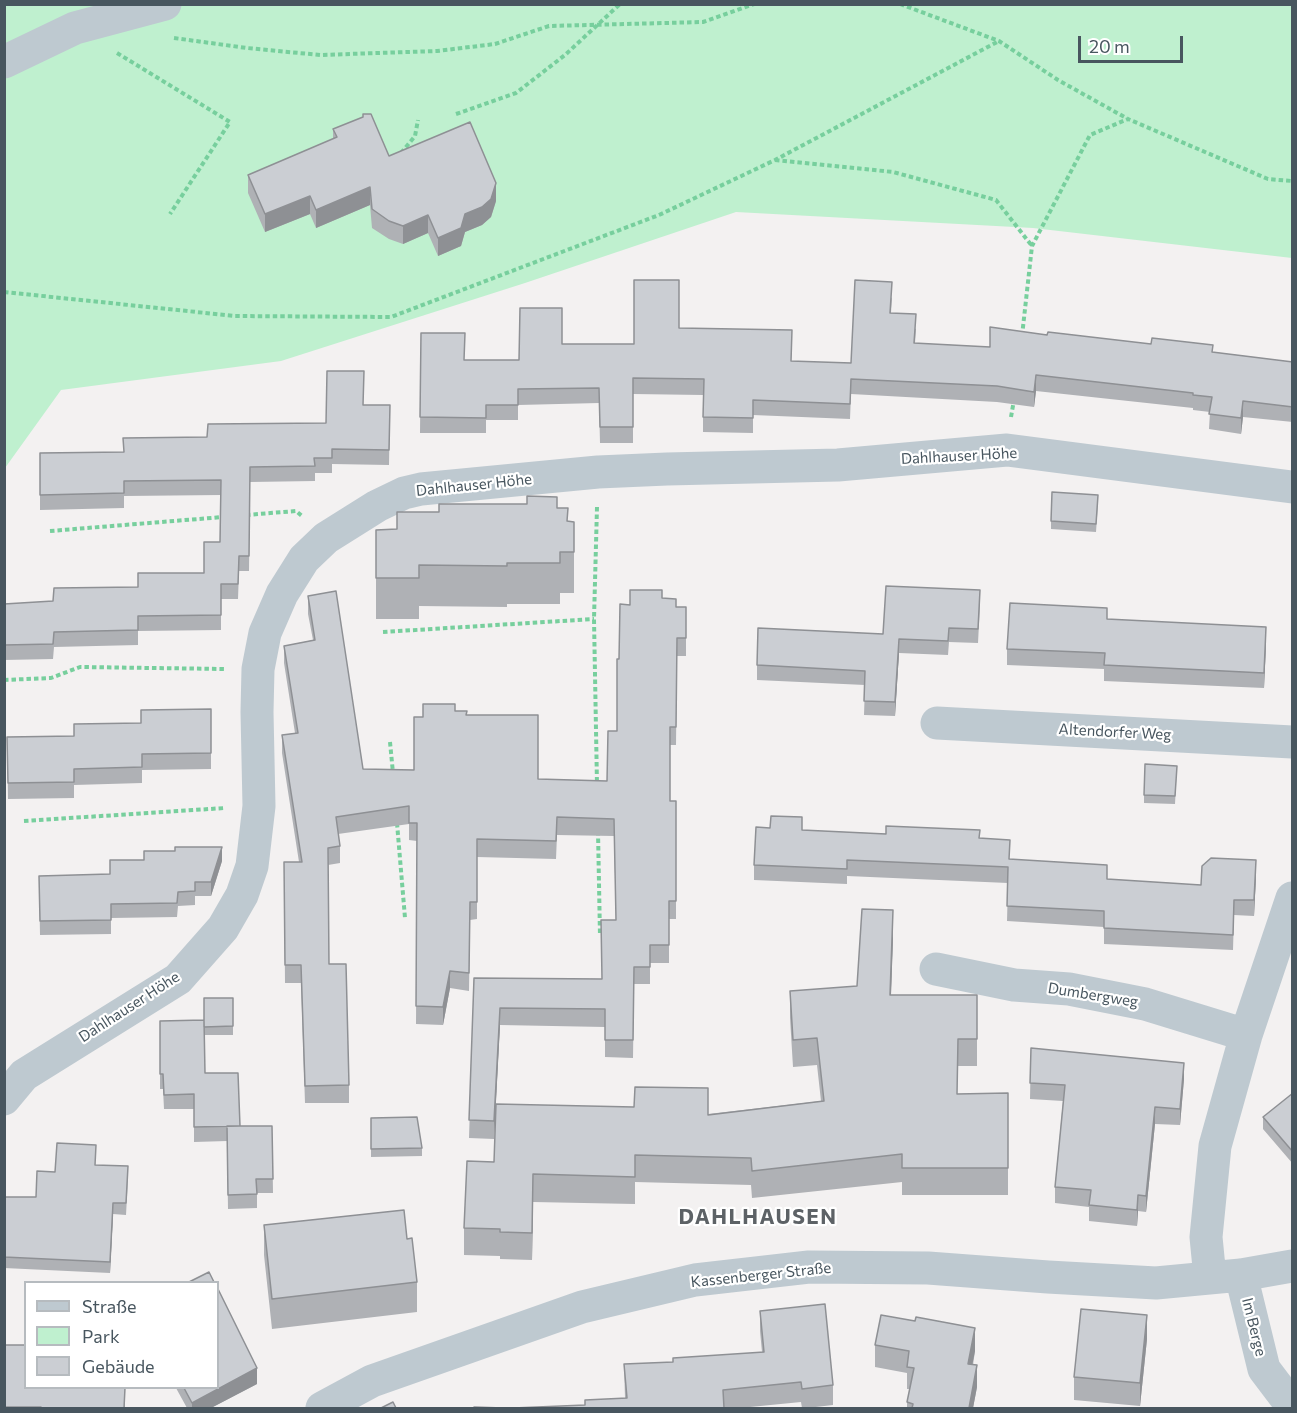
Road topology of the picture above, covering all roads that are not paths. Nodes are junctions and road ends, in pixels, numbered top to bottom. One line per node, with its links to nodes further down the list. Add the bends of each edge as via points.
1 (165, 4): 2 (street)
2 (75, 28): 3 (street); 4 (street)
3 (4, 34)
4 (4, 62)
5 (1293, 488): 11 (street, Dahlhauser Höhe, via 1007,450 838,465 598,472 412,491 377,506 326,538 304,559 282,594 266,633 258,669 259,806 252,866 242,895 223,928 178,979 24,1076)
6 (937, 723): 7 (street, Altendorfer Weg)
7 (1293, 742)
8 (1293, 898): 10 (street)
9 (936, 969): 10 (street, Dumbergweg, via 1145,1004)
10 (1246, 1035): 13 (street, via 1215,1146 1206,1237)
11 (4, 1099)
12 (1293, 1266): 13 (street, Kassenberger Straße)
13 (1225, 1276): 14 (street, Im Berge, via 1264,1369); 15 (street, Kassenberger Straße, via 1156,1283 928,1268 809,1268 695,1280 582,1307 372,1381)
14 (1293, 1406)
15 (322, 1408)

